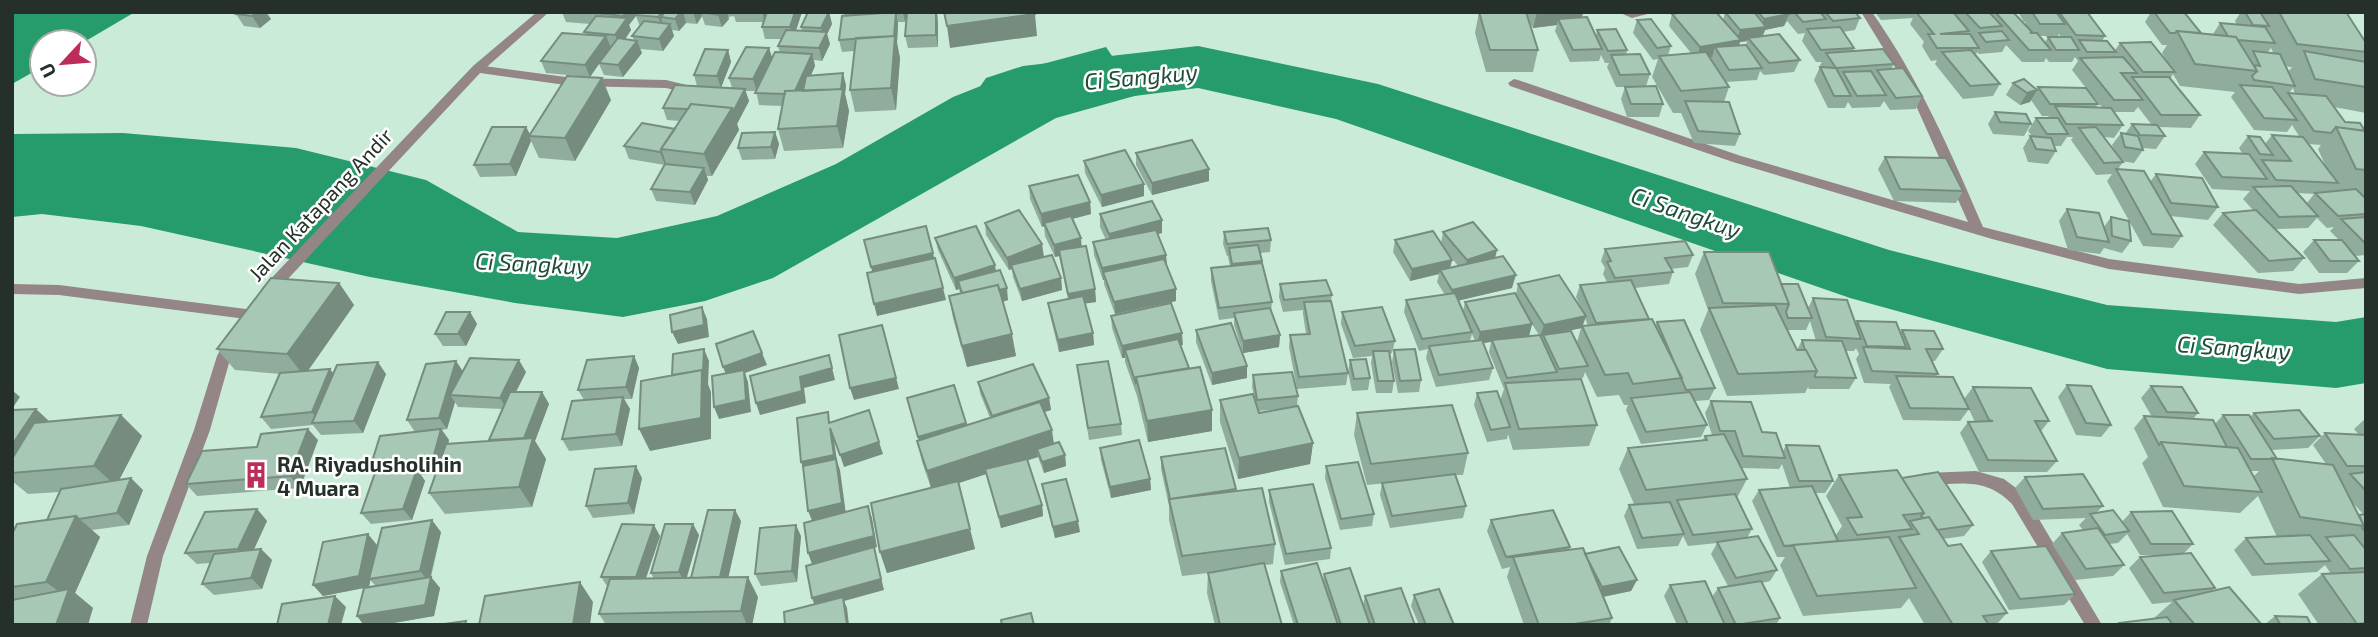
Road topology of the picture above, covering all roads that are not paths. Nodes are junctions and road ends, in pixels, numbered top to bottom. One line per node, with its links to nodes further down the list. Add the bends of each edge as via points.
1 (544, 12): 5 (street, Jalan Katapang Andir)
2 (1623, 12): 3 (street)
3 (1650, 12)
4 (1866, 12): 8 (street, via 1928,112)
5 (477, 69): 7 (street, via 573,82 666,84); 11 (street, Jalan Katapang Andir)
6 (1514, 83): 8 (street, via 1737,159)
7 (704, 93)
8 (1978, 230): 9 (street, via 2109,264 2299,289)
9 (2366, 283)
10 (12, 289): 11 (street, via 58,290)
11 (246, 314): 13 (street, Jalan Katapang Andir, via 224,356 155,556)
12 (1910, 479): 14 (street, via 1989,478 2005,485)
13 (138, 625)
14 (2094, 625)

